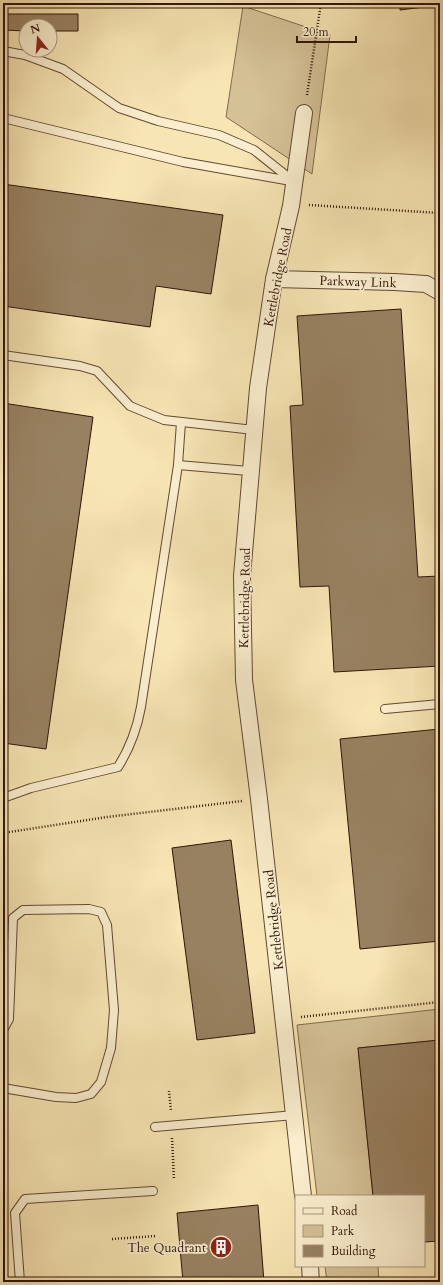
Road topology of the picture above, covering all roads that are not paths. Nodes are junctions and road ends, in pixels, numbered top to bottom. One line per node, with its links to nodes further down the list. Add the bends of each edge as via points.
1 (3, 52): 4 (lane, via 25,55 63,69 119,108 158,121 219,135 254,150)
2 (304, 113): 4 (street, Kettlebridge Road)
3 (3, 118): 4 (lane, via 183,162)
4 (293, 181): 5 (street, Kettlebridge Road, via 291,206)
5 (274, 279): 6 (street, Parkway Link, via 426,284); 9 (street, Kettlebridge Road)
6 (440, 292)
7 (3, 355): 8 (lane, via 80,366 97,371 130,406 164,420)
8 (181, 422): 9 (lane); 10 (lane)
9 (254, 430): 11 (street, Kettlebridge Road)
10 (178, 465): 11 (lane); 14 (lane, via 138,723 130,748 118,767 31,788)
11 (250, 471): 17 (street, Kettlebridge Road, via 242,576 244,680)
12 (440, 704): 13 (lane)
13 (385, 709)
14 (3, 798)
15 (3, 1030): 16 (lane, via 9,1019 13,918 23,910 89,909 101,912 107,925 114,1010 111,1048 101,1082 91,1094 76,1098)
16 (3, 1088)
17 (295, 1115): 18 (lane); 20 (street, Kettlebridge Road)
18 (156, 1127)
19 (153, 1192): 22 (lane, via 25,1199 15,1213)
20 (303, 1195)
21 (310, 1267): 23 (street)
22 (20, 1282)
23 (311, 1282)

